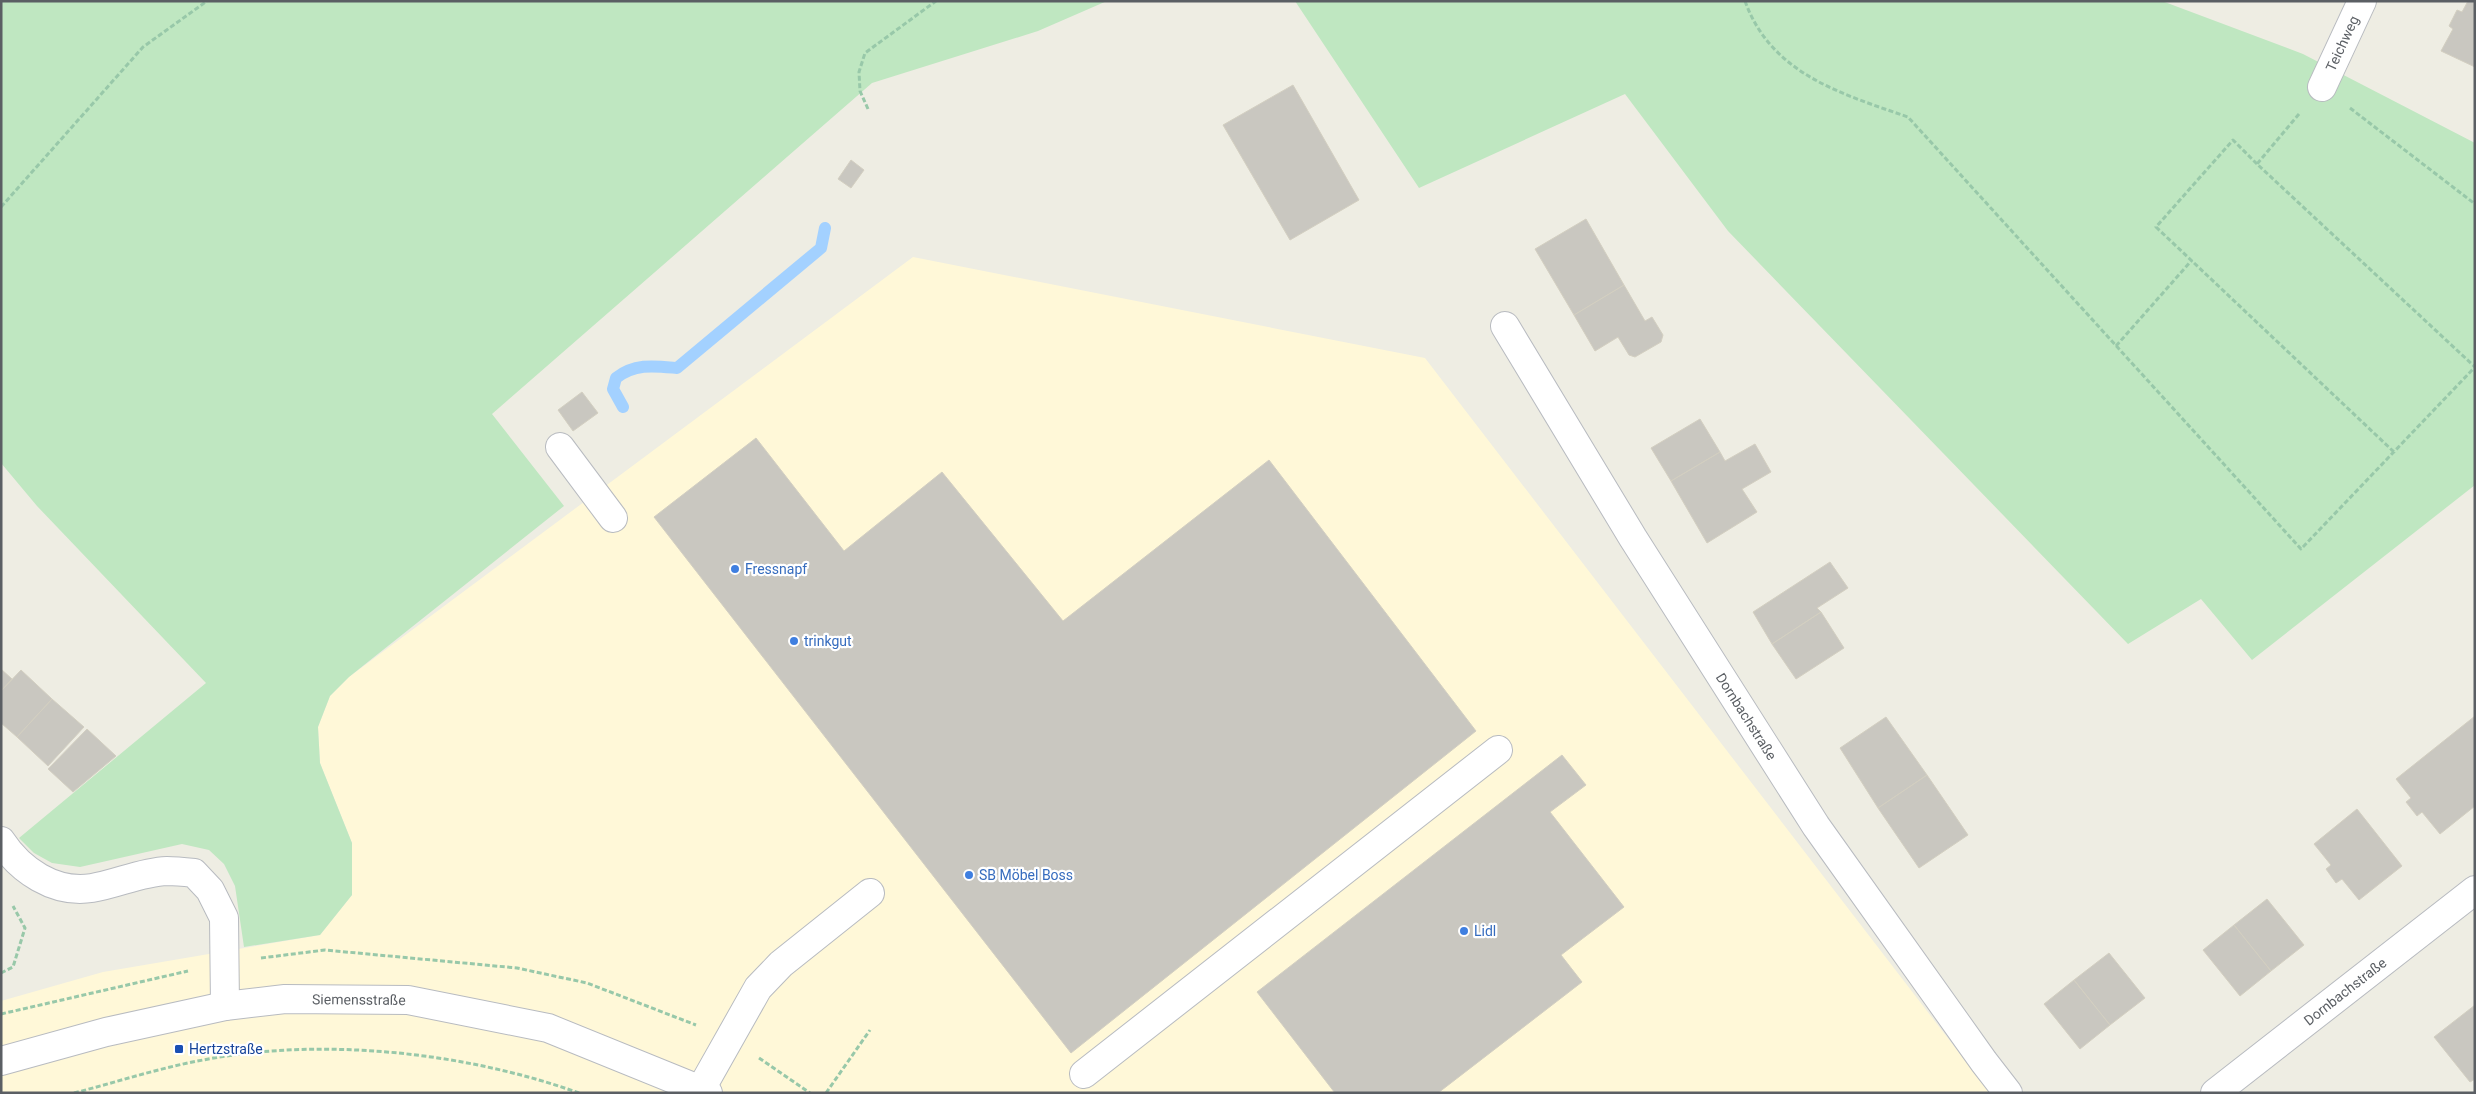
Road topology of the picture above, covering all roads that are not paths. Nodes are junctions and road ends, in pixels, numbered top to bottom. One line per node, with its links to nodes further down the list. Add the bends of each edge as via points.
1 (2362, 1): 2 (street, Teichweg)
2 (2322, 87)
3 (1506, 326): 14 (street, Dornbachstraße, via 1634,538 1816,826)
4 (560, 447): 5 (street)
5 (613, 518)
6 (1498, 750): 12 (street)
7 (1, 840): 10 (street, via 13,859 40,880 67,887 90,888 167,871 194,873 210,890 224,918)
8 (2475, 890): 15 (street, Dornbachstraße)
9 (870, 893): 13 (street, via 781,964 758,988)
10 (225, 1006): 11 (street, Siemensstraße, via 106,1032); 13 (street, Siemensstraße, via 284,999 408,1000 548,1028)
11 (1, 1060)
12 (1084, 1074)
13 (705, 1091)
14 (2008, 1093)
15 (2215, 1093)

